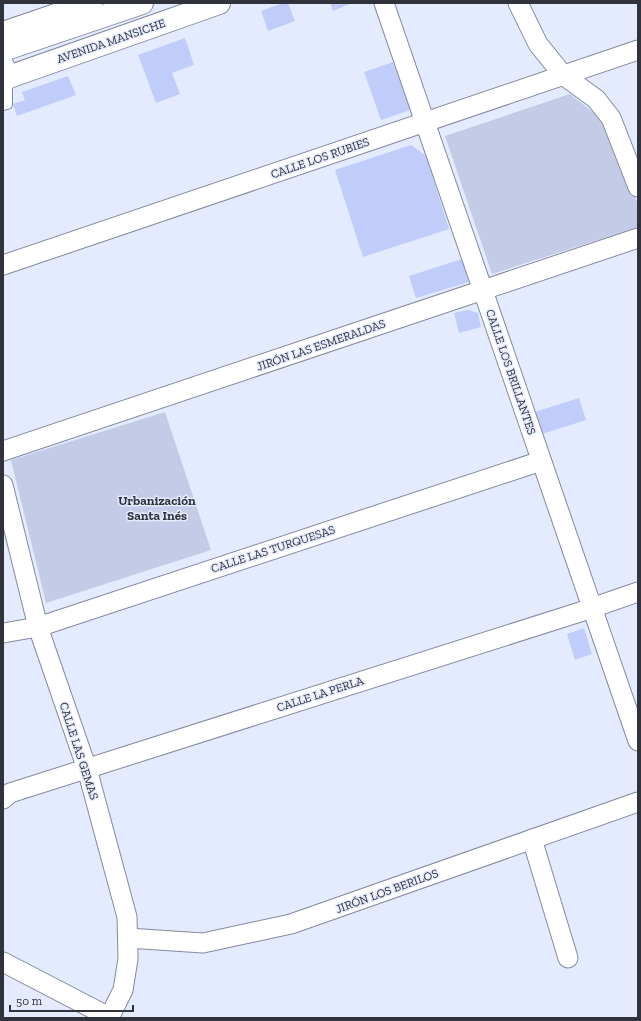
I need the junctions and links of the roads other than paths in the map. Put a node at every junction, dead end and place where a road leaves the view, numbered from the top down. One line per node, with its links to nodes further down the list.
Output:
1 (91, 3): 6 (main road)
2 (142, 3): 7 (main road)
3 (219, 3): 9 (main road, AVENIDA MANSICHE)
4 (384, 3): 12 (street, CALLE LOS BRILLANTES)
5 (518, 3): 10 (street)
6 (3, 33)
7 (3, 50)
8 (638, 50): 10 (street, CALLE LOS RUBIES)
9 (4, 74): 11 (lane)
10 (563, 75): 12 (street, CALLE LOS RUBIES); 13 (street)
11 (3, 106)
12 (425, 122): 15 (street, CALLE LOS RUBIES); 16 (street, CALLE LOS BRILLANTES)
13 (638, 187)
14 (638, 238): 16 (street, JIRÓN LAS ESMERALDAS)
15 (3, 265)
16 (483, 290): 17 (street, JIRÓN LAS ESMERALDAS); 18 (street, CALLE LOS BRILLANTES)
17 (3, 451)
18 (542, 461): 21 (street, CALLE LOS BRILLANTES); 22 (street, CALLE LAS TURQUESAS)
19 (3, 485): 22 (street, CALLE LAS GEMAS)
20 (638, 592): 21 (street, CALLE LA PERLA)
21 (592, 608): 24 (street, CALLE LOS BRILLANTES); 26 (street, CALLE LA PERLA)
22 (38, 627): 23 (street, CALLE LAS TURQUESAS); 26 (street, CALLE LAS GEMAS)
23 (3, 633)
24 (634, 719): 25 (street, CALLE LOS BRILLANTES)
25 (638, 741)
26 (87, 769): 27 (street, CALLE LA PERLA); 30 (street, CALLE LAS GEMAS)
27 (3, 799)
28 (638, 802): 29 (street, JIRÓN LOS BERILOS)
29 (532, 839): 30 (street, JIRÓN LOS BERILOS); 31 (street)
30 (128, 938): 33 (street, CALLE LAS GEMAS)
31 (568, 958)
32 (3, 962): 33 (street)
33 (109, 1018)

